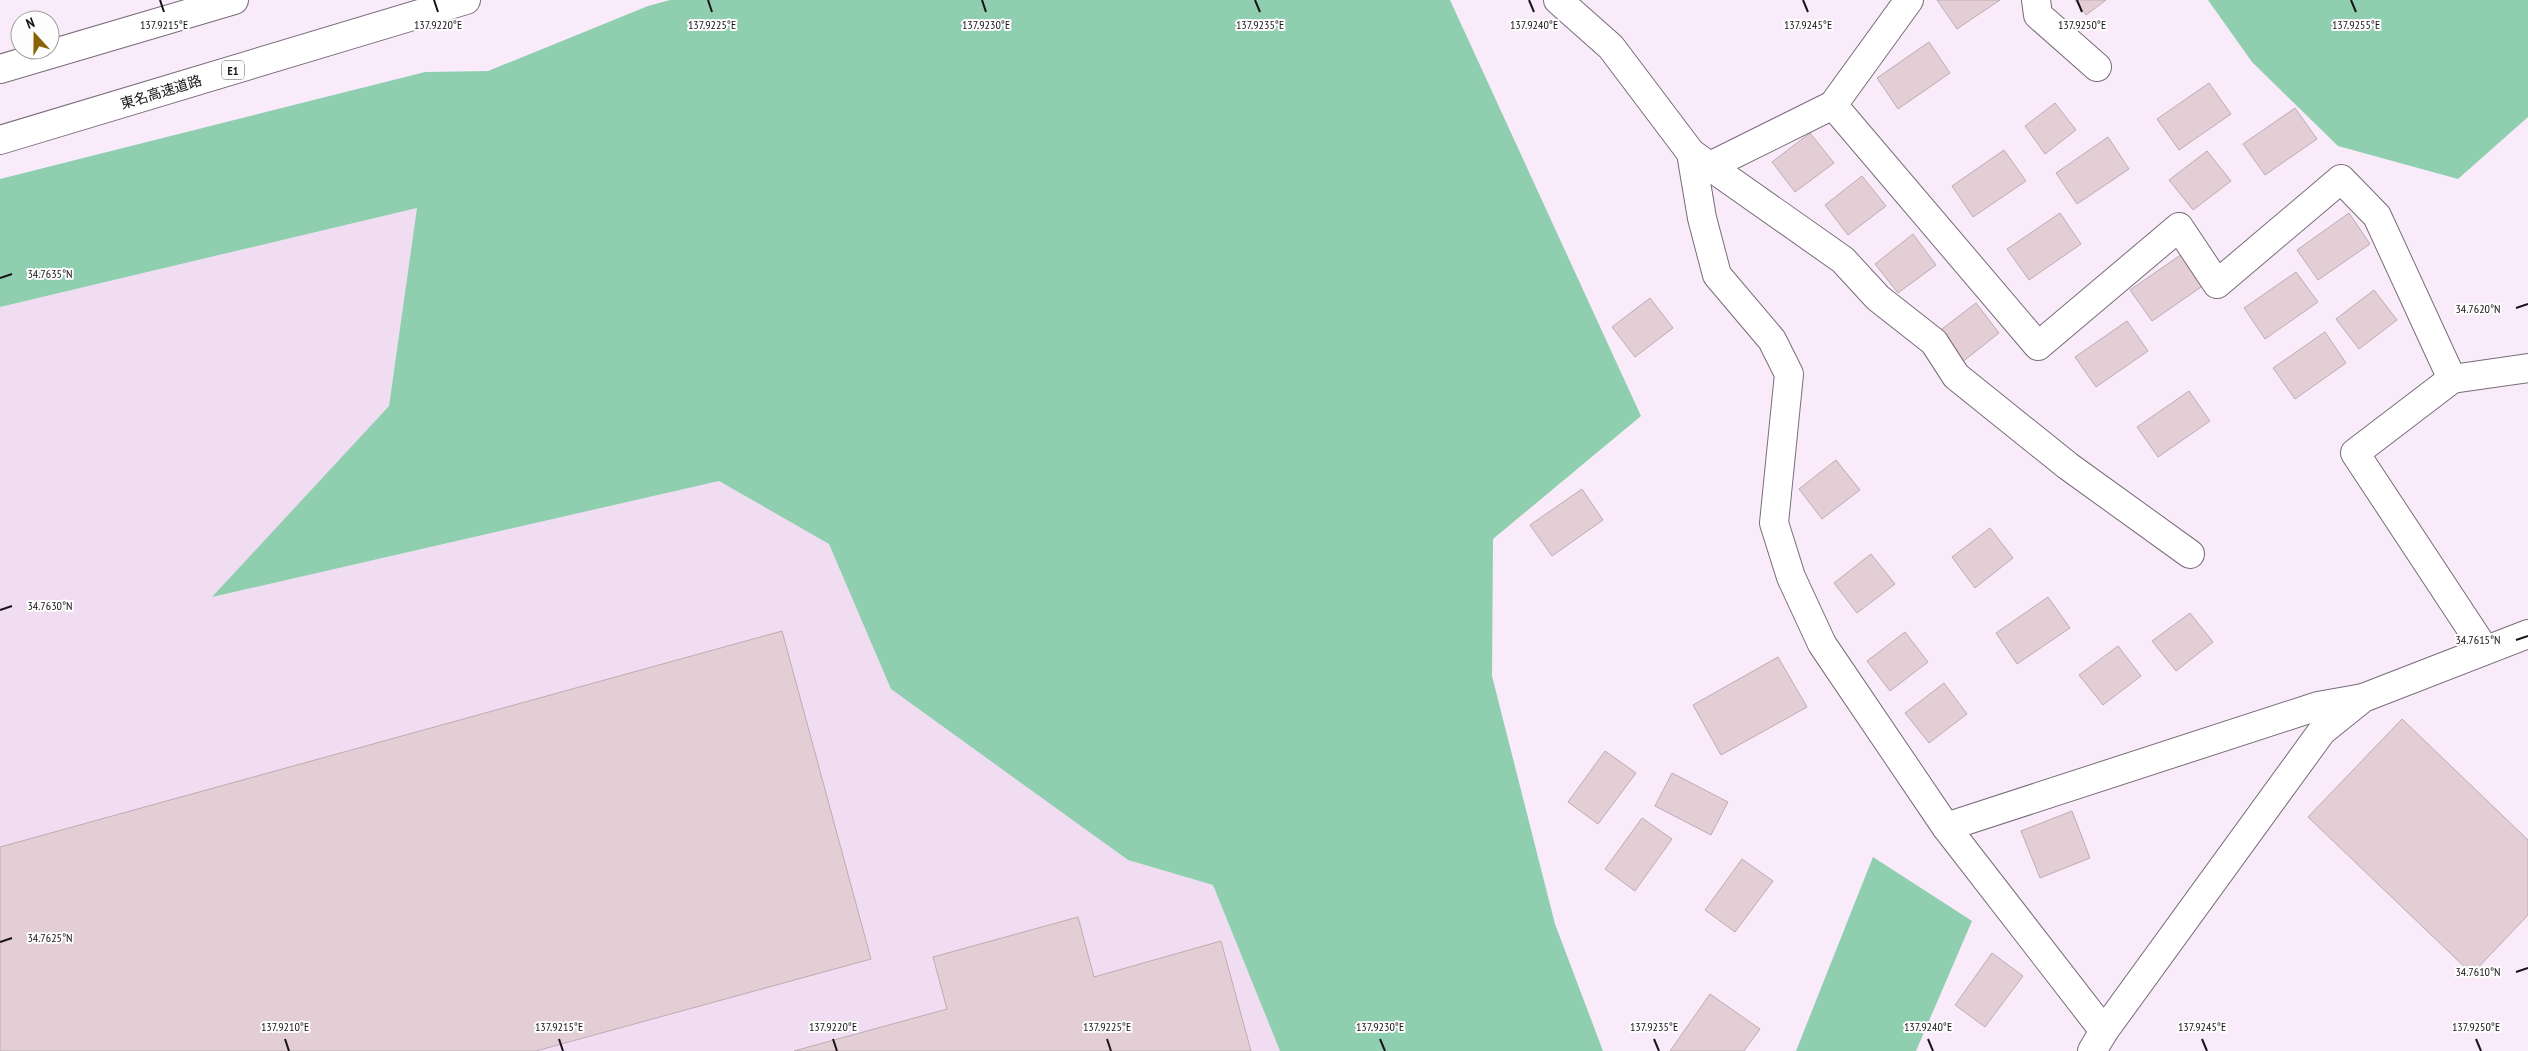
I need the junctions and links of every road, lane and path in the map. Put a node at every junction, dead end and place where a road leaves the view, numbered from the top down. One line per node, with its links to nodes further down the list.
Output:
1 (234, 0): 7 (main road)
2 (466, 0): 9 (main road, 東名高速道路 / E1)
3 (1558, 0): 10 (main road)
4 (1909, 0): 8 (main road)
5 (2036, 0): 6 (main road)
6 (2097, 67)
7 (0, 70)
8 (1833, 104): 10 (main road); 12 (main road)
9 (0, 140)
10 (1700, 159): 13 (main road); 17 (main road)
11 (2528, 368): 12 (main road)
12 (2452, 379): 15 (main road)
13 (2190, 554)
14 (2528, 634): 15 (main road)
15 (2484, 650): 16 (main road)
16 (2363, 698): 17 (main road); 18 (main road)
17 (1946, 827): 18 (main road)
18 (2098, 1041)

